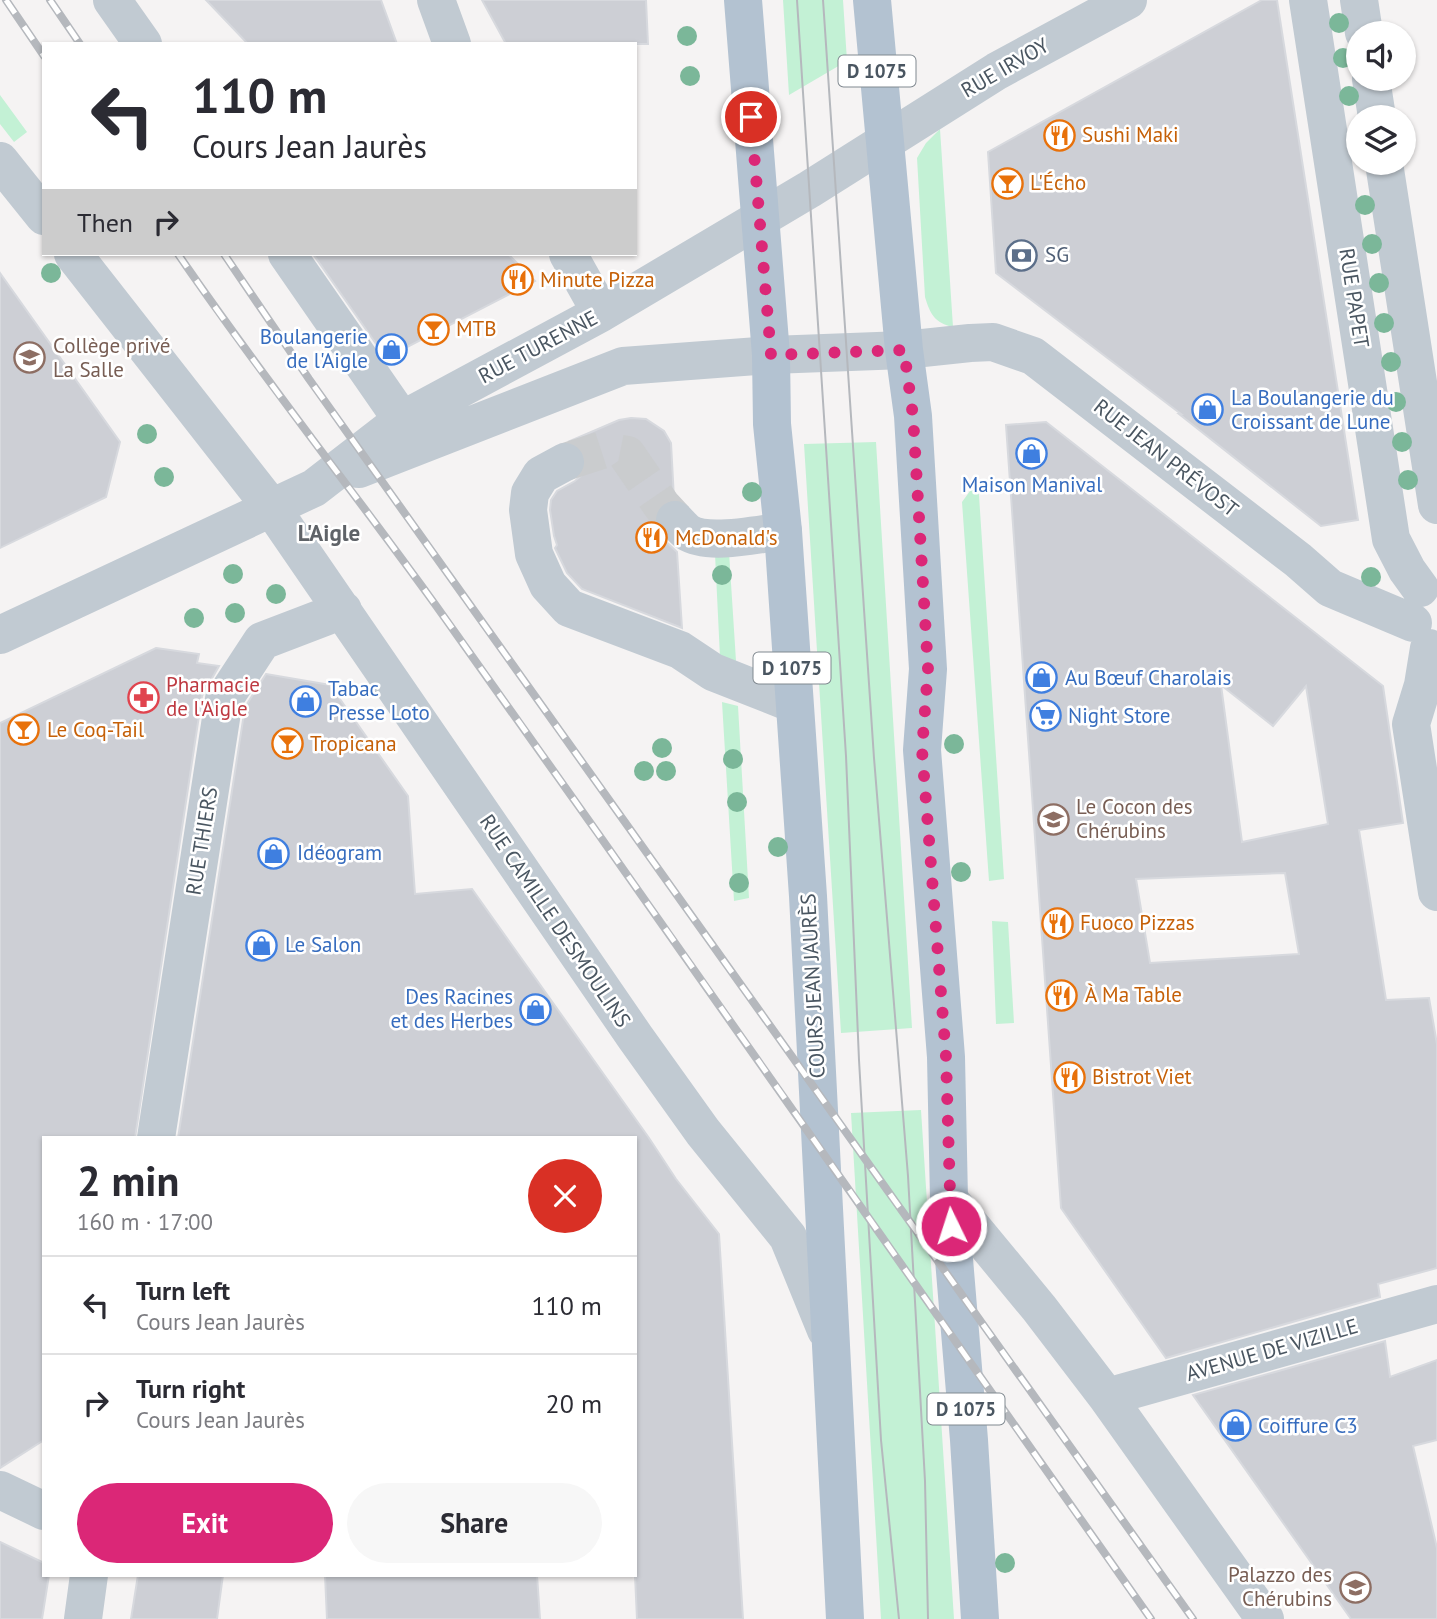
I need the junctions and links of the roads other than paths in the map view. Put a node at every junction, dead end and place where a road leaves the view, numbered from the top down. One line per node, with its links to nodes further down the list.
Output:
1 (112, 0): 9 (street)
2 (436, 0): 10 (street)
3 (743, 0): 15 (main road, COURS JEAN JAURÈS / D 1075)
4 (872, 0): 11 (main road, D 1075)
5 (1128, 0): 11 (street, RUE IRVOY)
6 (1308, 0): 30 (street, RUE PAPET)
7 (1359, 0): 8 (street)
8 (1362, 21)
9 (141, 42)
10 (451, 42)
11 (884, 142): 15 (street); 20 (main road, D 1075)
12 (0, 161): 14 (street)
13 (1386, 175): 25 (street)
14 (42, 214)
15 (761, 219): 19 (street, RUE TURENNE); 21 (main road, COURS JEAN JAURÈS / D 1075)
16 (75, 256): 26 (street, RUE CAMILLE DESMOULINS)
17 (288, 256): 22 (street)
18 (569, 256): 19 (street)
19 (601, 313): 22 (street, RUE TURENNE)
20 (904, 350): 21 (street); 30 (street, RUE JEAN PRÉVOST); 35 (main road, D 1075)
21 (771, 355): 24 (street, RUE TURENNE); 28 (main road, COURS JEAN JAURÈS / D 1075)
22 (402, 420): 24 (street, RUE TURENNE)
23 (565, 462): 32 (street)
24 (321, 484): 26 (street, RUE TURENNE)
25 (1437, 505)
26 (271, 508): 29 (street, RUE CAMILLE DESMOULINS); 31 (street, RUE TURENNE)
27 (675, 520): 28 (street)
28 (783, 531): 32 (main road, COURS JEAN JAURÈS / D 1075)
29 (343, 610): 34 (street, RUE THIERS); 37 (street, RUE CAMILLE DESMOULINS)
30 (1427, 617): 33 (street)
31 (0, 635)
32 (794, 704): 37 (main road, COURS JEAN JAURÈS / D 1075)
33 (1437, 891)
34 (156, 1136)
35 (949, 1199): 38 (street); 44 (main road, D 1075)
36 (1437, 1304): 38 (street, AVENUE DE VIZILLE)
37 (830, 1338): 43 (main road, COURS JEAN JAURÈS / D 1075)
38 (1107, 1397): 45 (street)
39 (0, 1490): 40 (street)
40 (42, 1510)
41 (89, 1577): 42 (street)
42 (83, 1619)
43 (845, 1619)
44 (980, 1619)
45 (1265, 1619)

